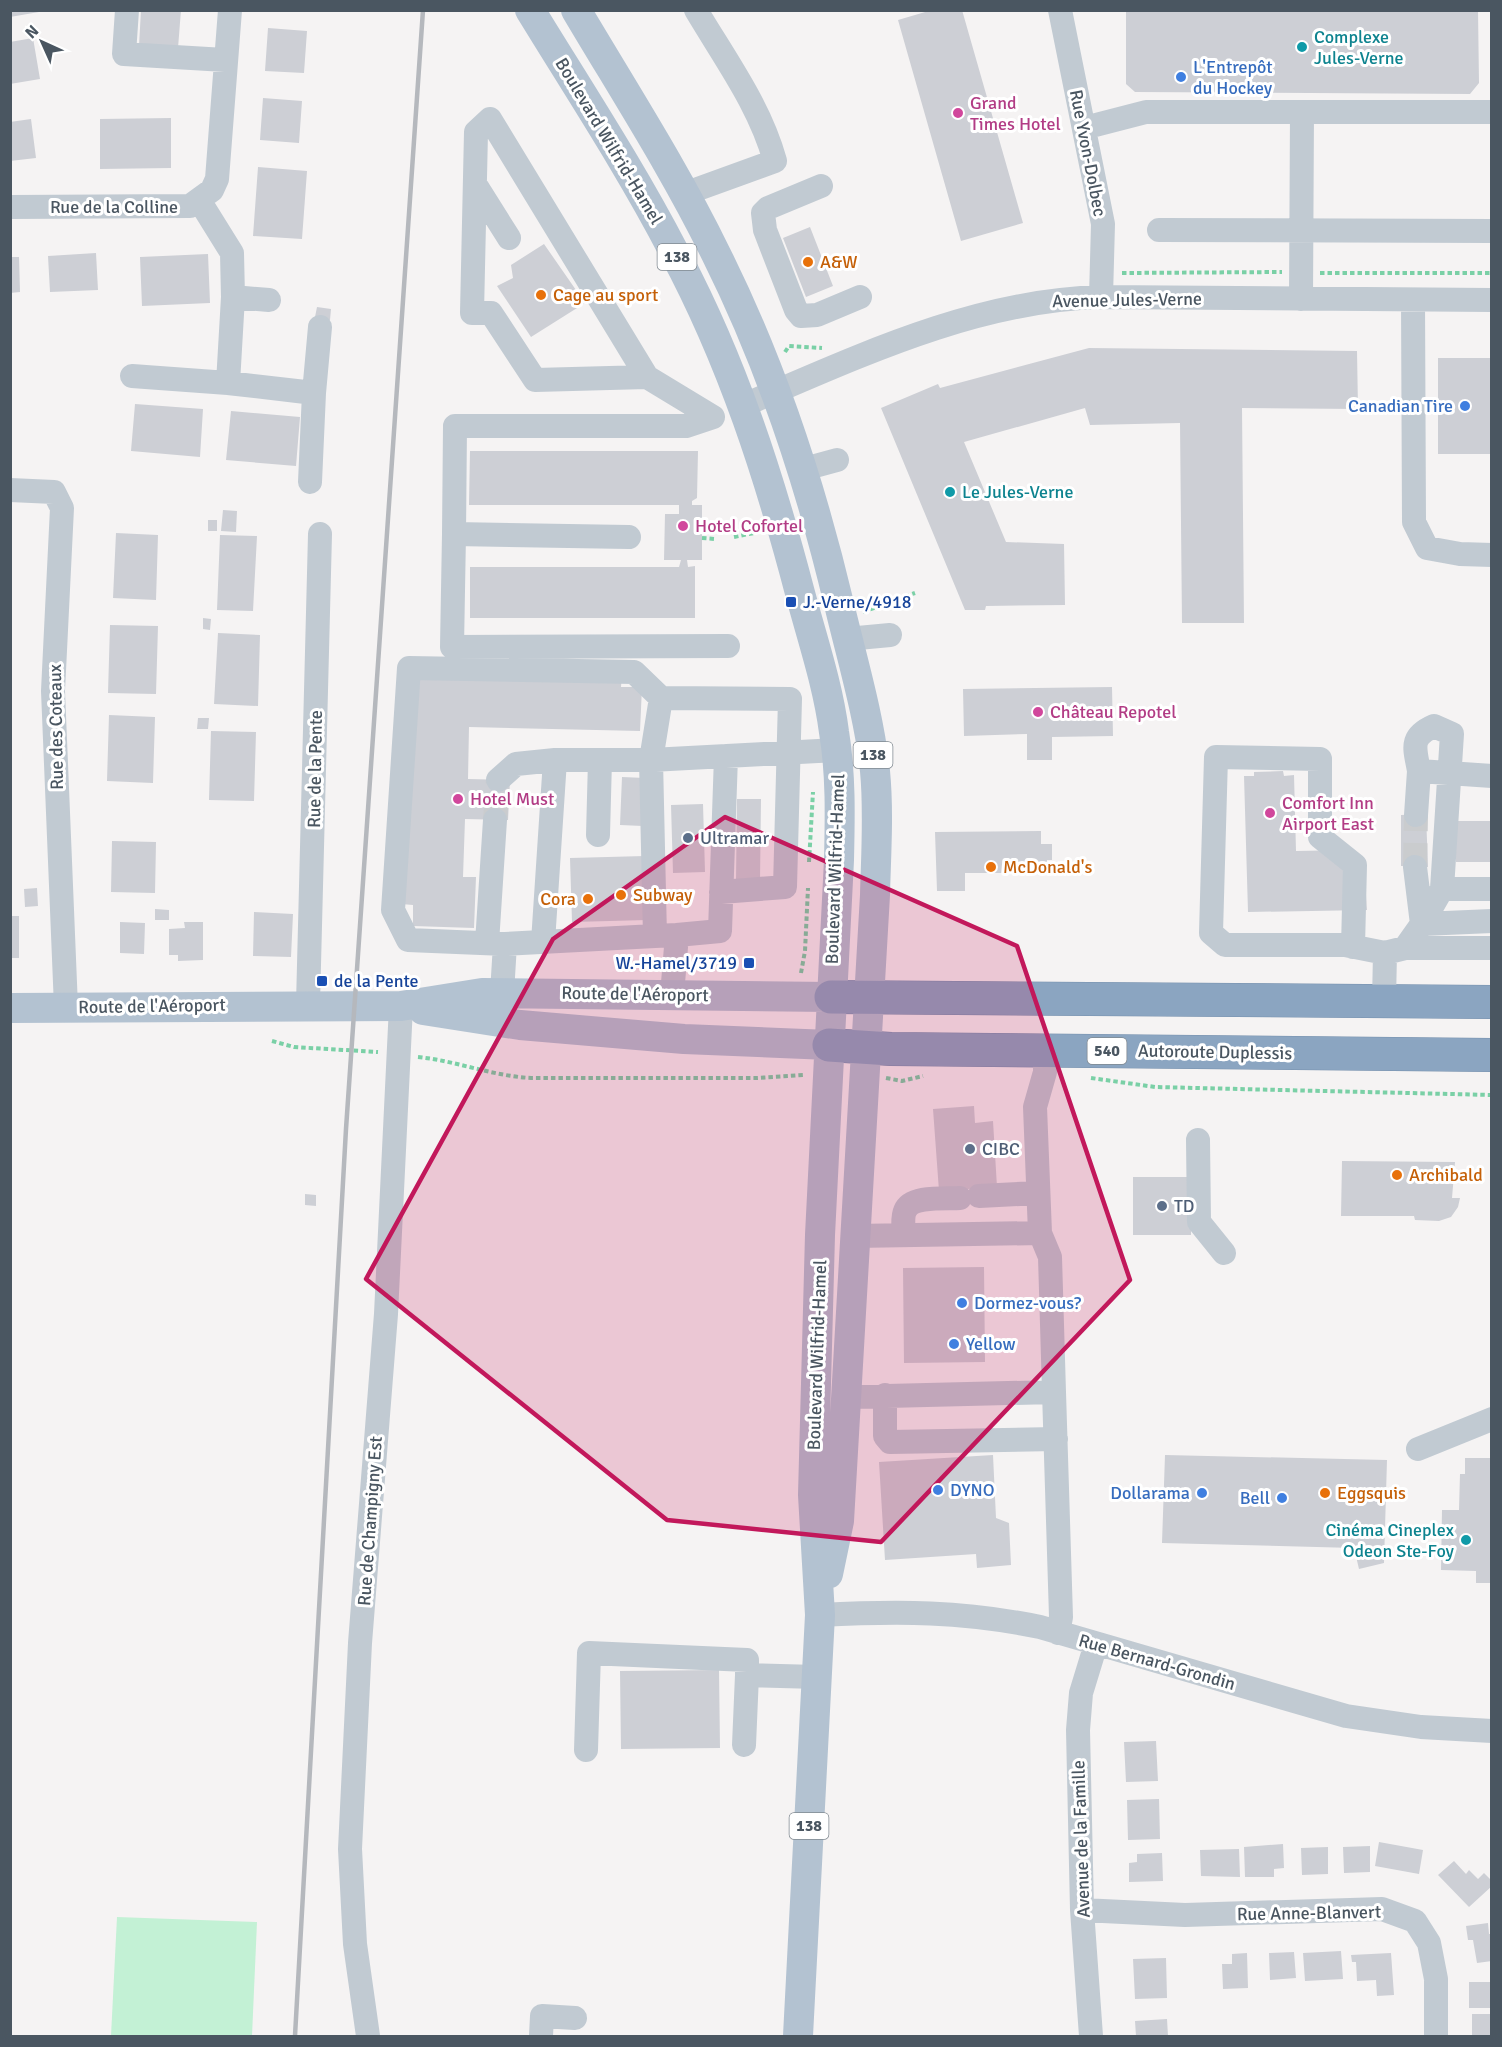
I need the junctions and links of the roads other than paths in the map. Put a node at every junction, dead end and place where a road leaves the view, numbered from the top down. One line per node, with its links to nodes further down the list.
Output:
1 (127, 10): 7 (street)
2 (230, 10): 7 (street, Rue de la Colline)
3 (530, 10): 33 (main road, Boulevard Wilfrid-Hamel / 138)
4 (576, 10): 13 (main road, Boulevard Wilfrid-Hamel)
5 (696, 10): 13 (street)
6 (1060, 10): 10 (street, Rue Yvon-Dolbec)
7 (225, 60): 14 (street, Rue de la Colline)
8 (1302, 112): 9 (street); 10 (street); 17 (street)
9 (1491, 112)
10 (1084, 128): 22 (street, Rue Yvon-Dolbec)
11 (475, 184): 19 (street); 29 (street); 29 (street)
12 (821, 186): 21 (street)
13 (684, 194): 31 (main road, Boulevard Wilfrid-Hamel)
14 (199, 200): 15 (street, Rue de la Colline); 20 (street)
15 (10, 207)
16 (1159, 230): 17 (street)
17 (1303, 231): 18 (street); 24 (street)
18 (1491, 231)
19 (509, 238)
20 (233, 297): 23 (street); 30 (street)
21 (860, 297)
22 (1101, 297): 24 (street, Avenue Jules-Verne); 31 (street, Avenue Jules-Verne)
23 (269, 300)
24 (1301, 300): 25 (street, Avenue Jules-Verne)
25 (1413, 300): 26 (street, Avenue Jules-Verne); 41 (street)
26 (1491, 300)
27 (320, 327): 32 (street)
28 (132, 376): 30 (street)
29 (647, 377): 39 (street)
30 (228, 383): 32 (street)
31 (776, 391): 33 (street, Avenue Jules-Verne); 35 (main road, Boulevard Wilfrid-Hamel)
32 (314, 393): 36 (street)
33 (744, 405): 46 (main road, Boulevard Wilfrid-Hamel / 138)
34 (837, 460): 35 (street)
35 (804, 469): 42 (main road, Boulevard Wilfrid-Hamel / 138)
36 (310, 482)
37 (10, 490): 80 (street, Rue des Coteaux)
38 (320, 534): 77 (street, Rue de la Pente)
39 (454, 534): 40 (street); 44 (street)
40 (629, 537)
41 (1491, 555)
42 (845, 629): 43 (street); 74 (main road, Boulevard Wilfrid-Hamel / 138)
43 (890, 635)
44 (728, 646)
45 (661, 698): 47 (street); 51 (street); 67 (street)
46 (837, 750): 47 (street); 73 (main road, Boulevard Wilfrid-Hamel)
47 (790, 752): 48 (street); 62 (street)
48 (726, 756): 51 (street); 62 (street)
49 (555, 760): 50 (street); 55 (street); 66 (street)
50 (600, 760): 51 (street); 58 (street)
51 (651, 760): 65 (street)
52 (1419, 771): 53 (street); 53 (street); 56 (street)
53 (1450, 775): 54 (street); 60 (street)
54 (1491, 776)
55 (498, 780)
56 (1416, 815)
57 (495, 820): 67 (street)
58 (598, 835)
59 (1415, 867): 64 (street)
60 (1442, 889): 61 (street); 64 (street)
61 (1491, 889)
62 (721, 892): 65 (street)
63 (1491, 921): 64 (street)
64 (1422, 924): 70 (street)
65 (666, 935): 66 (street); 72 (street)
66 (543, 942): 67 (street)
67 (496, 944): 71 (street)
68 (1353, 947): 68 (street); 70 (street)
69 (1491, 948): 70 (street)
70 (1395, 950): 75 (street)
71 (502, 993): 72 (main road, Route de l'Aéroport); 78 (main road, Route de l'Aéroport)
72 (672, 994): 73 (main road, Route de l'Aéroport)
73 (831, 997): 74 (highway, Route de l'Aéroport); 81 (main road, Boulevard Wilfrid-Hamel)
74 (869, 997): 75 (highway); 82 (main road, Boulevard Wilfrid-Hamel / 138)
75 (1384, 1000): 76 (highway)
76 (1491, 1002)
77 (308, 1004): 78 (main road, Route de l'Aéroport); 80 (main road, Route de l'Aéroport)
78 (401, 1006): 81 (main road, Route de l'Aéroport); 107 (street, Rue de Champigny Est)
79 (10, 1008): 80 (main road, Route de l'Aéroport)
80 (66, 1008)
81 (829, 1045): 82 (highway, Route de l'Aéroport / 540); 97 (main road, Boulevard Wilfrid-Hamel)
82 (866, 1047): 83 (highway, Autoroute Duplessis / 540); 89 (main road, Boulevard Wilfrid-Hamel / 138)
83 (1044, 1050): 84 (highway, Autoroute Duplessis / 540); 86 (street)
84 (1491, 1055)
85 (1198, 1140): 90 (street)
86 (1038, 1193): 87 (street); 88 (street)
87 (1040, 1233): 88 (street); 91 (street)
88 (903, 1235): 89 (street)
89 (855, 1236): 93 (main road, Boulevard Wilfrid-Hamel / 138)
90 (1224, 1253)
91 (1054, 1392): 92 (street); 95 (street)
92 (885, 1395): 93 (street); 95 (street)
93 (846, 1396): 97 (main road, Boulevard Wilfrid-Hamel / 138)
94 (1491, 1419): 96 (street)
95 (1056, 1439): 98 (street)
96 (1418, 1449)
97 (820, 1615): 98 (street, Rue Bernard-Grondin); 101 (main road, Boulevard Wilfrid-Hamel / 138)
98 (1058, 1633): 99 (street, Rue Bernard-Grondin)
99 (1096, 1644): 102 (street, Rue Bernard-Grondin); 105 (street, Avenue de la Famille)
100 (747, 1676): 101 (street); 103 (street); 104 (street)
101 (817, 1677): 109 (main road, Boulevard Wilfrid-Hamel / 138)
102 (1491, 1731)
103 (744, 1745)
104 (586, 1750)
105 (1082, 1910): 110 (street, Avenue de la Famille); 111 (street, Rue Anne-Blanvert)
106 (575, 2018): 108 (street)
107 (368, 2037)
108 (541, 2037)
109 (798, 2037)
110 (1090, 2037)
111 (1436, 2037)

